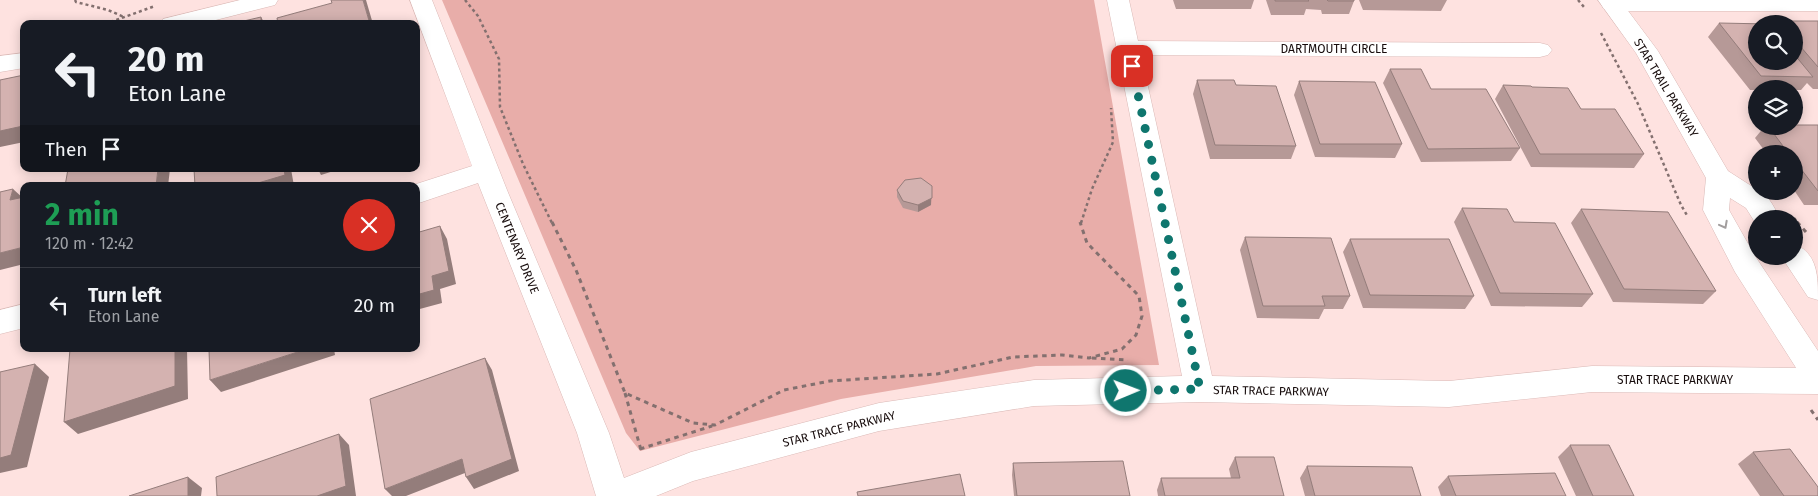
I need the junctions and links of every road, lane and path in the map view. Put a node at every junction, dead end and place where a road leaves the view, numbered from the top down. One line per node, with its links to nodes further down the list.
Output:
1 (75, 0): 9 (path)
2 (268, 0): 11 (street)
3 (421, 0): 17 (street, CENTENARY DRIVE)
4 (466, 0): 28 (path)
5 (1118, 0): 12 (street)
6 (1611, 2): 7 (street); 18 (street, STAR TRAIL PARKWAY)
7 (1818, 4)
8 (158, 5): 9 (path)
9 (124, 17): 10 (path)
10 (116, 20)
11 (187, 20)
12 (1128, 48): 13 (street, DARTMOUTH CIRCLE); 27 (street)
13 (1540, 50)
14 (20, 61): 15 (street)
15 (0, 64)
16 (1110, 103): 29 (path)
17 (487, 171): 19 (street); 32 (street, CENTENARY DRIVE)
18 (1719, 178): 20 (street, STAR TRAIL PARKWAY); 25 (street, one-way to 25)
19 (420, 193)
20 (1761, 210)
21 (1801, 265): 22 (street)
22 (1818, 289)
23 (20, 317): 24 (street)
24 (0, 322)
25 (1818, 376)
26 (1818, 381): 27 (street, STAR TRACE PARKWAY)
27 (1200, 389): 33 (street, STAR TRACE PARKWAY)
28 (625, 393): 29 (path); 30 (path)
29 (715, 425): 30 (path)
30 (640, 449): 31 (path)
31 (642, 455)
32 (613, 496)
33 (617, 496)

